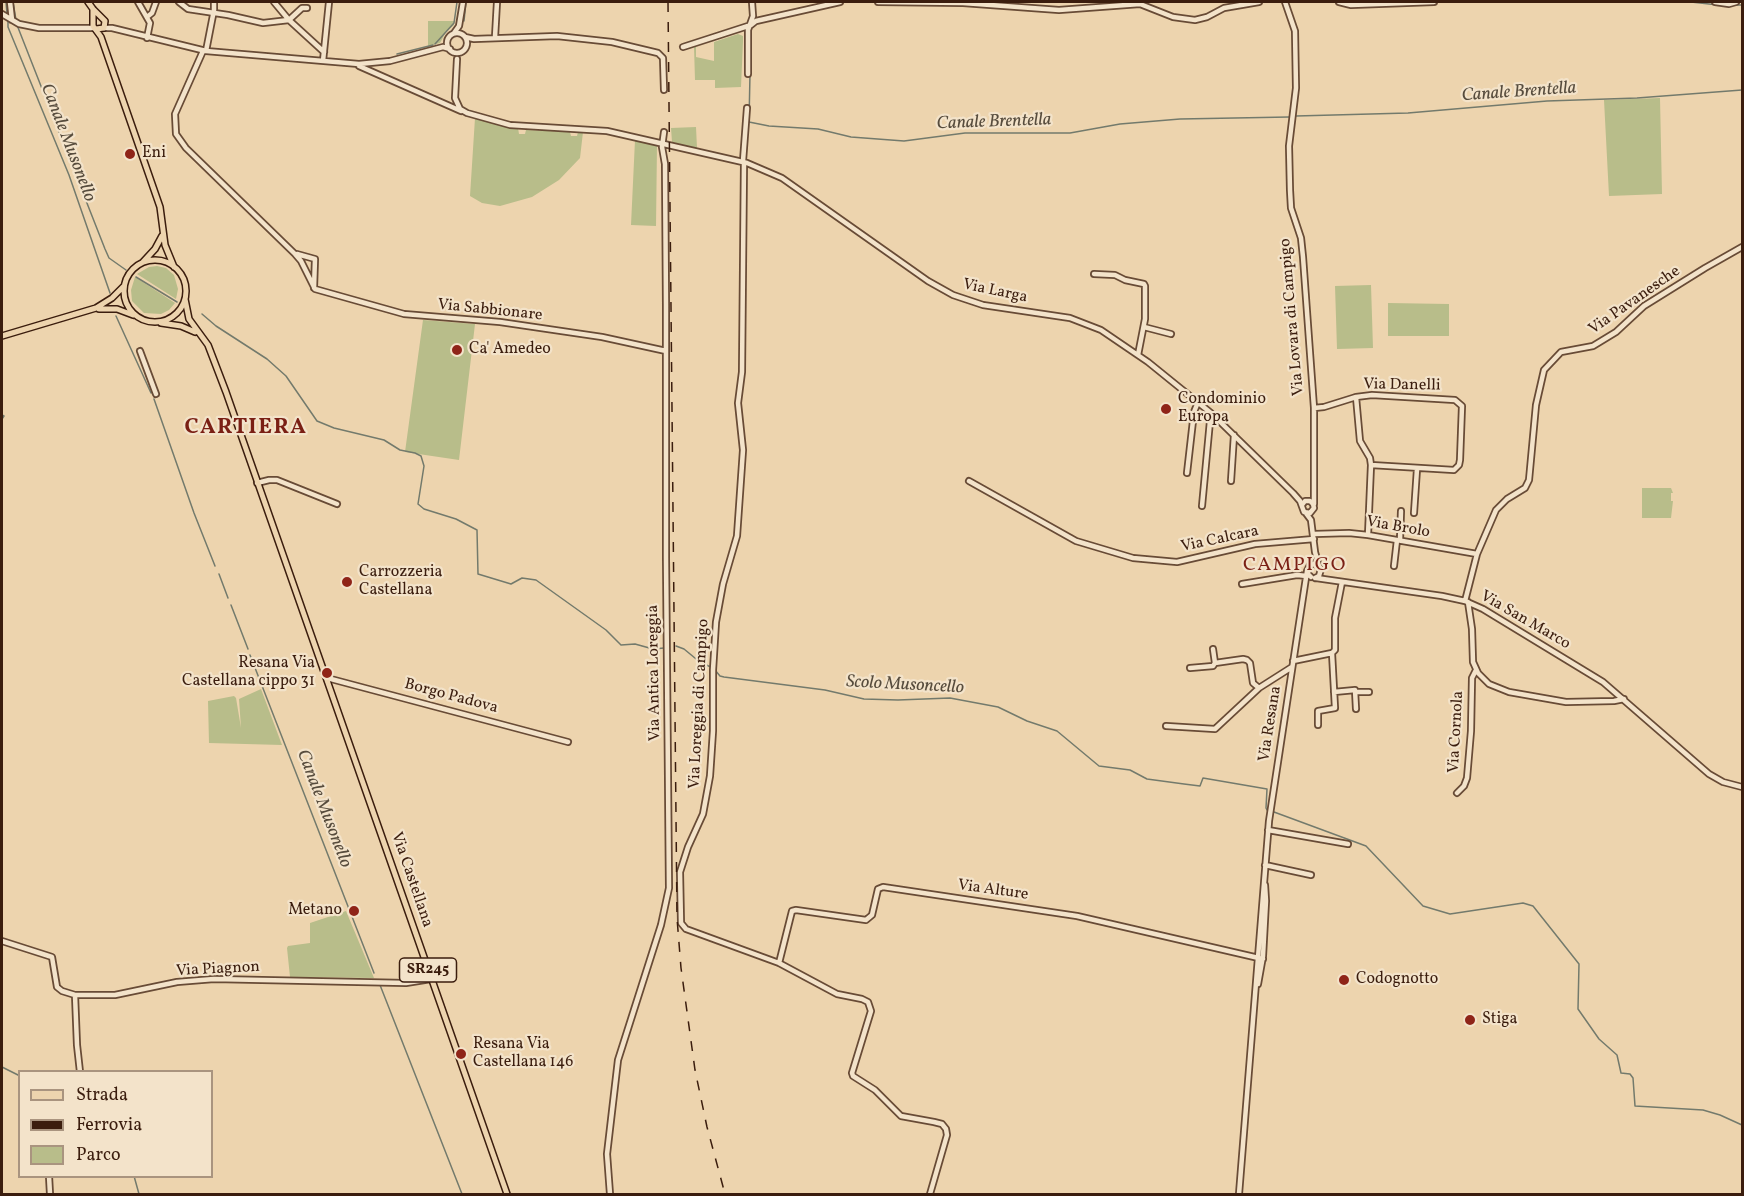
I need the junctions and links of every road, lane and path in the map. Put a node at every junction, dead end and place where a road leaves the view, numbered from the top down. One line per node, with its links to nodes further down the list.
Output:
1 (10, 2): 28 (street)
2 (88, 2): 22 (main road)
3 (138, 2): 25 (street)
4 (156, 2): 25 (street)
5 (179, 2): 23 (street)
6 (214, 2): 23 (street)
7 (274, 2): 27 (street)
8 (329, 2): 47 (street)
9 (464, 2): 31 (street)
10 (497, 2): 38 (street)
11 (753, 2): 30 (street)
12 (840, 2): 30 (street)
13 (878, 2): 14 (street)
14 (1259, 2)
15 (1293, 2): 20 (street)
16 (1339, 2): 17 (street)
17 (1434, 2)
18 (1715, 2): 19 (street)
19 (1736, 2)
20 (1286, 3): 85 (street, Via Lovara di Campigo)
21 (307, 8): 27 (street)
22 (93, 9): 26 (main road); 29 (main road)
23 (213, 14): 27 (street); 45 (street)
24 (2, 15): 28 (street)
25 (147, 17): 37 (street)
26 (103, 18): 29 (main road); 32 (main road); 33 (street)
27 (289, 20): 47 (street)
28 (14, 21): 29 (street)
29 (94, 24): 32 (main road); 36 (main road)
30 (751, 25): 43 (street); 53 (street)
31 (459, 26): 34 (street); 35 (street)
32 (104, 28): 33 (street); 36 (main road)
33 (114, 29): 37 (street)
34 (454, 33): 35 (street); 40 (street)
35 (464, 36): 39 (street); 41 (street)
36 (101, 38): 63 (main road)
37 (147, 38): 45 (street)
38 (495, 38): 39 (street); 55 (street)
39 (474, 39): 41 (street)
40 (448, 40): 42 (street); 44 (street)
41 (467, 44): 46 (street)
42 (443, 47): 44 (street); 50 (street)
43 (683, 47)
44 (451, 50): 46 (street); 48 (street)
45 (205, 51): 49 (street); 65 (street)
46 (461, 51): 48 (street)
47 (324, 52): 49 (street)
48 (457, 59): 54 (street)
49 (323, 61): 51 (street)
50 (378, 63): 51 (street); 52 (street)
51 (351, 64): 52 (street, Via Larga)
52 (380, 74): 57 (street, Via Larga)
53 (748, 74)
54 (456, 82): 56 (street); 59 (street)
55 (664, 90)
56 (455, 97): 57 (street); 59 (street)
57 (444, 103): 59 (street, Via Larga)
58 (747, 108): 62 (street, Via Loreggia di Campigo)
59 (468, 114): 61 (street, Via Larga)
60 (664, 132): 61 (street, Via Antica Loreggia)
61 (663, 144): 62 (street, Via Larga); 80 (street, Via Antica Loreggia)
62 (744, 162): 81 (street, Via Larga); 138 (street, Via Loreggia di Campigo)
63 (163, 231): 66 (main road); 67 (main road)
64 (1743, 247): 106 (street, Via Pavanesche)
65 (295, 254): 70 (street); 70 (street)
66 (141, 263): 67 (main road); 69 (main road)
67 (174, 267): 71 (main road)
68 (1094, 274): 75 (street)
69 (124, 285): 72 (main road); 73 (main road)
70 (314, 288): 80 (street, Via Sabbionare)
71 (185, 298): 74 (main road); 78 (main road, SR245)
72 (88, 311): 73 (main road); 77 (main road)
73 (135, 316): 74 (main road)
74 (157, 322): 78 (main road)
75 (1144, 327): 76 (street); 81 (street)
76 (1171, 334)
77 (2, 336)
78 (202, 337): 93 (main road, SR245)
79 (140, 351): 82 (street)
80 (666, 351): 145 (street, Via Antica Loreggia)
81 (1138, 355): 84 (street, Via Larga)
82 (156, 394)
83 (1356, 397): 85 (street, Via Danelli); 88 (street); 89 (street, Via Danelli)
84 (1198, 402): 86 (street, Via Larga); 90 (street)
85 (1314, 408): 94 (street, Via Lovara di Campigo)
86 (1214, 416): 87 (street, Via Larga); 97 (street)
87 (1234, 435): 91 (street); 95 (street, Via Larga)
88 (1371, 465): 89 (street); 103 (street)
89 (1417, 469): 101 (street)
90 (1188, 473)
91 (1230, 481)
92 (969, 482): 102 (street, Via Calcara)
93 (257, 483): 96 (street); 120 (main road, SR245)
94 (1315, 489): 95 (street); 98 (street, Via Lovara di Campigo)
95 (1305, 502): 98 (street); 100 (street, Via Lovara di Campigo)
96 (337, 504)
97 (1202, 506)
98 (1314, 507): 100 (street); 102 (street, Via Lovara di Campigo)
99 (1401, 511): 104 (street)
100 (1305, 512): 102 (street, Via Lovara di Campigo)
101 (1414, 513)
102 (1314, 535): 103 (street, Via Brolo); 105 (street, Via Lovara di Campigo)
103 (1368, 535): 104 (street, Via Brolo)
104 (1399, 540): 106 (street, Via Brolo); 107 (street)
105 (1315, 550): 108 (street, Via Lovara di Campigo); 109 (street, Via Lovara di Campigo)
106 (1478, 555): 113 (street, Via Pavanesche)
107 (1394, 566)
108 (1320, 567): 109 (street); 109 (street); 110 (street, Via San Marco)
109 (1310, 573): 110 (street, Via San Marco); 112 (street); 117 (street, Via Resana)
110 (1333, 580): 111 (street, Via San Marco)
111 (1342, 582): 113 (street, Via San Marco); 115 (street)
112 (1242, 584)
113 (1466, 602): 119 (street, Via Cornola); 125 (street, Via San Marco)
114 (1213, 649): 116 (street)
115 (1332, 653): 117 (street); 122 (street)
116 (1215, 663): 118 (street); 121 (street)
117 (1292, 664): 121 (street); 132 (street, Via Resana)
118 (1190, 668)
119 (1476, 670): 125 (street); 131 (street, Via Cornola)
120 (327, 679): 129 (street, Borgo Padova); 139 (main road, Via Castellana / SR245)
121 (1259, 688): 128 (street)
122 (1334, 692): 123 (street); 127 (street)
123 (1355, 692): 124 (street); 126 (street)
124 (1370, 692)
125 (1624, 699): 130 (street, Via San Marco)
126 (1356, 709)
127 (1318, 725)
128 (1166, 726)
129 (568, 742)
130 (1743, 787)
131 (1457, 793)
132 (1268, 830): 133 (street); 134 (street, Via Resana)
133 (1348, 844)
134 (1265, 865): 135 (street); 137 (street, Via Resana)
135 (1311, 875)
136 (2, 941): 140 (street)
137 (1261, 959): 138 (street, Via Alture); 147 (street, Via Resana)
138 (778, 963): 146 (street)
139 (431, 979): 140 (street, Via Piagnon); 144 (main road, Via Castellana / SR245)
140 (75, 995): 141 (street)
141 (80, 1070)
142 (49, 1178): 143 (street)
143 (50, 1194)
144 (507, 1194)
145 (610, 1194)
146 (930, 1194)
147 (1239, 1194)

